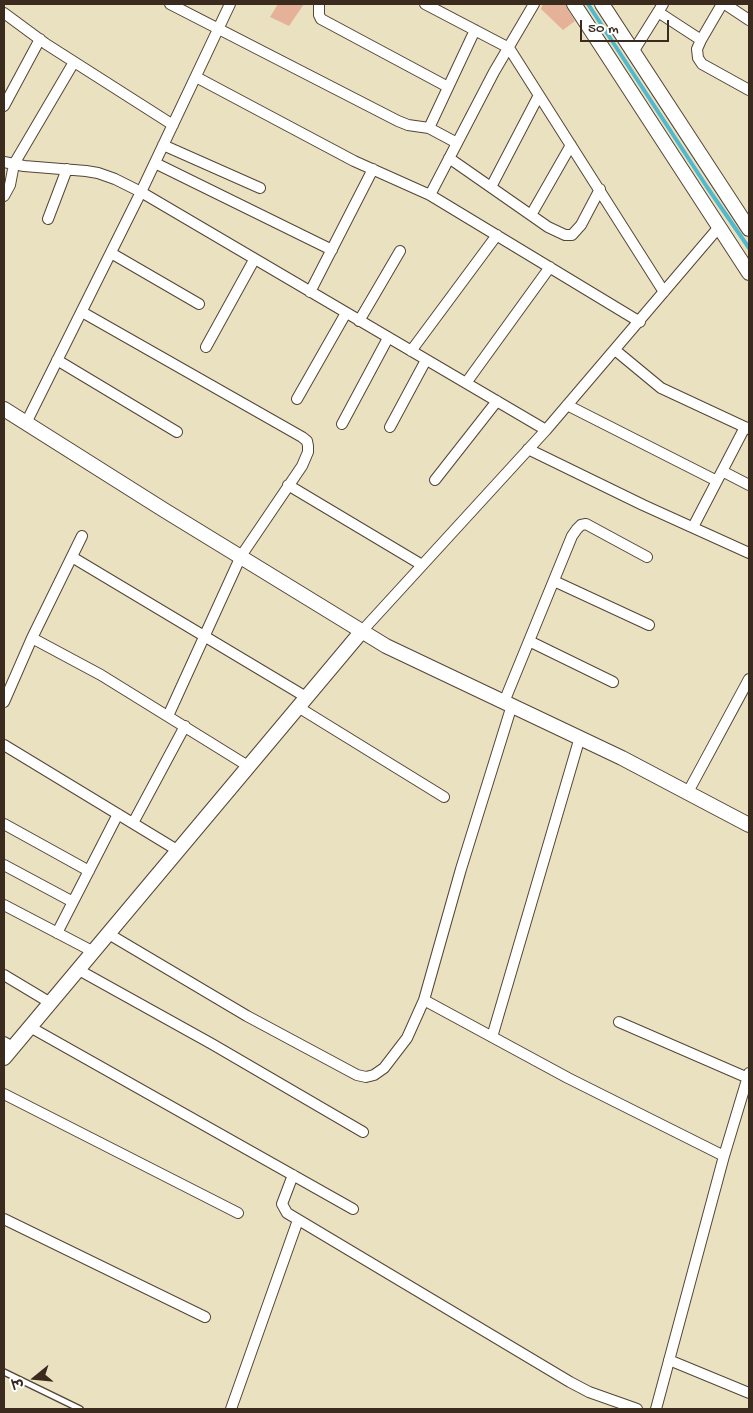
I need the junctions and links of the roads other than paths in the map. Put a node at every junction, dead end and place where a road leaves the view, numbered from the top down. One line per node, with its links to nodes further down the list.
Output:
1 (170, 4): 12 (street)
2 (230, 4): 12 (street)
3 (319, 4): 20 (street)
4 (425, 4): 13 (street)
5 (534, 4): 16 (street)
6 (574, 4): 42 (street)
7 (602, 4): 17 (street)
8 (724, 4): 11 (street); 15 (street)
9 (660, 8): 15 (street); 17 (street)
10 (4, 13): 14 (street)
11 (749, 20)
12 (219, 28): 19 (street); 25 (street)
13 (476, 30): 16 (street); 20 (street)
14 (40, 39): 18 (street); 23 (street)
15 (701, 40): 21 (street)
16 (509, 48): 22 (street); 26 (street)
17 (633, 52): 43 (street)
18 (74, 62): 24 (street); 30 (street)
19 (196, 76): 24 (street); 33 (street)
20 (448, 87): 25 (street)
21 (749, 90)
22 (539, 95): 28 (street); 35 (street)
23 (4, 106)
24 (173, 125): 27 (street)
25 (429, 128): 26 (street)
26 (457, 143): 29 (street)
27 (163, 145): 31 (street); 34 (street)
28 (571, 145): 36 (street); 40 (street)
29 (449, 158): 35 (street); 38 (street)
30 (9, 163): 32 (street); 39 (street)
31 (155, 163): 37 (street); 45 (street)
32 (66, 169): 37 (street); 41 (street)
33 (373, 169): 38 (street); 45 (street)
34 (260, 188)
35 (491, 188): 40 (street)
36 (600, 189): 40 (street); 52 (street)
37 (142, 192): 47 (street); 48 (street)
38 (430, 195): 44 (street)
39 (4, 196)
40 (531, 215)
41 (48, 219)
42 (719, 227): 50 (street); 52 (street)
43 (749, 229)
44 (497, 235): 49 (street); 61 (street)
45 (332, 250): 51 (street)
46 (400, 251): 56 (street)
47 (111, 253): 53 (street); 54 (street)
48 (254, 260): 51 (street); 59 (street)
49 (550, 267): 57 (street); 64 (street)
50 (749, 273)
51 (310, 292): 55 (street)
52 (664, 292): 57 (street)
53 (199, 304)
54 (82, 312): 62 (street); 79 (street)
55 (346, 313): 56 (street); 65 (street)
56 (359, 321): 58 (street)
57 (640, 322): 60 (street)
58 (388, 338): 61 (street); 70 (street)
59 (206, 347)
60 (615, 350): 67 (street); 72 (street)
61 (411, 351): 63 (street)
62 (58, 360): 69 (street); 74 (street)
63 (426, 360): 64 (street); 71 (street)
64 (466, 383): 66 (street)
65 (297, 399)
66 (497, 401): 73 (street); 77 (street)
67 (567, 405): 73 (street); 76 (street)
68 (4, 409): 69 (street)
69 (26, 423): 83 (street)
70 (342, 424)
71 (390, 427)
72 (747, 428): 76 (street)
73 (546, 430): 75 (street)
74 (177, 432)
75 (528, 449): 80 (street); 86 (street)
76 (719, 476): 78 (street); 80 (street)
77 (435, 480)
78 (749, 484)
79 (288, 485): 83 (street); 86 (street)
80 (693, 527): 82 (street)
81 (82, 536): 84 (street)
82 (749, 553)
83 (241, 556): 89 (street); 90 (street)
84 (72, 557): 90 (street); 91 (street)
85 (647, 557): 87 (street)
86 (422, 565): 89 (street)
87 (554, 581): 88 (street); 92 (street)
88 (649, 625)
89 (362, 631): 96 (street); 97 (street)
90 (204, 635): 96 (street); 98 (street)
91 (32, 638): 95 (street); 98 (street)
92 (529, 641): 94 (street); 97 (street)
93 (749, 679): 103 (street)
94 (613, 682)
95 (4, 702)
96 (302, 702): 102 (street); 104 (street)
97 (508, 704): 100 (street); 119 (street)
98 (168, 716): 99 (street)
99 (185, 726): 102 (street); 106 (street)
100 (580, 737): 103 (street); 123 (street)
101 (4, 745): 105 (street)
102 (248, 766): 109 (street)
103 (688, 792): 108 (street)
104 (444, 797)
105 (118, 814): 106 (street); 111 (street)
106 (133, 823): 109 (street)
107 (4, 824): 111 (street)
108 (749, 824)
109 (177, 850): 115 (street)
110 (4, 865): 112 (street)
111 (89, 871): 112 (street)
112 (74, 902): 114 (street)
113 (4, 905): 114 (street)
114 (57, 934): 116 (street)
115 (107, 934): 116 (street); 119 (street)
116 (92, 951): 117 (street)
117 (77, 969): 120 (street); 128 (street)
118 (4, 975): 120 (street)
119 (424, 1000): 123 (street)
120 (49, 1002): 122 (street)
121 (620, 1022): 126 (street)
122 (30, 1026): 124 (street); 130 (street)
123 (492, 1037): 129 (street)
124 (8, 1044): 125 (street)
125 (4, 1058)
126 (748, 1075): 129 (street)
127 (4, 1094): 132 (street)
128 (363, 1132)
129 (724, 1156): 136 (street)
130 (293, 1175): 131 (street); 134 (street)
131 (353, 1209)
132 (238, 1213)
133 (4, 1219): 135 (street)
134 (298, 1220): 140 (street); 141 (street)
135 (205, 1317)
136 (669, 1360): 138 (street); 142 (street)
137 (4, 1372): 139 (lane)
138 (749, 1393)
139 (80, 1409)
140 (231, 1409)
141 (636, 1409)
142 (656, 1409)

